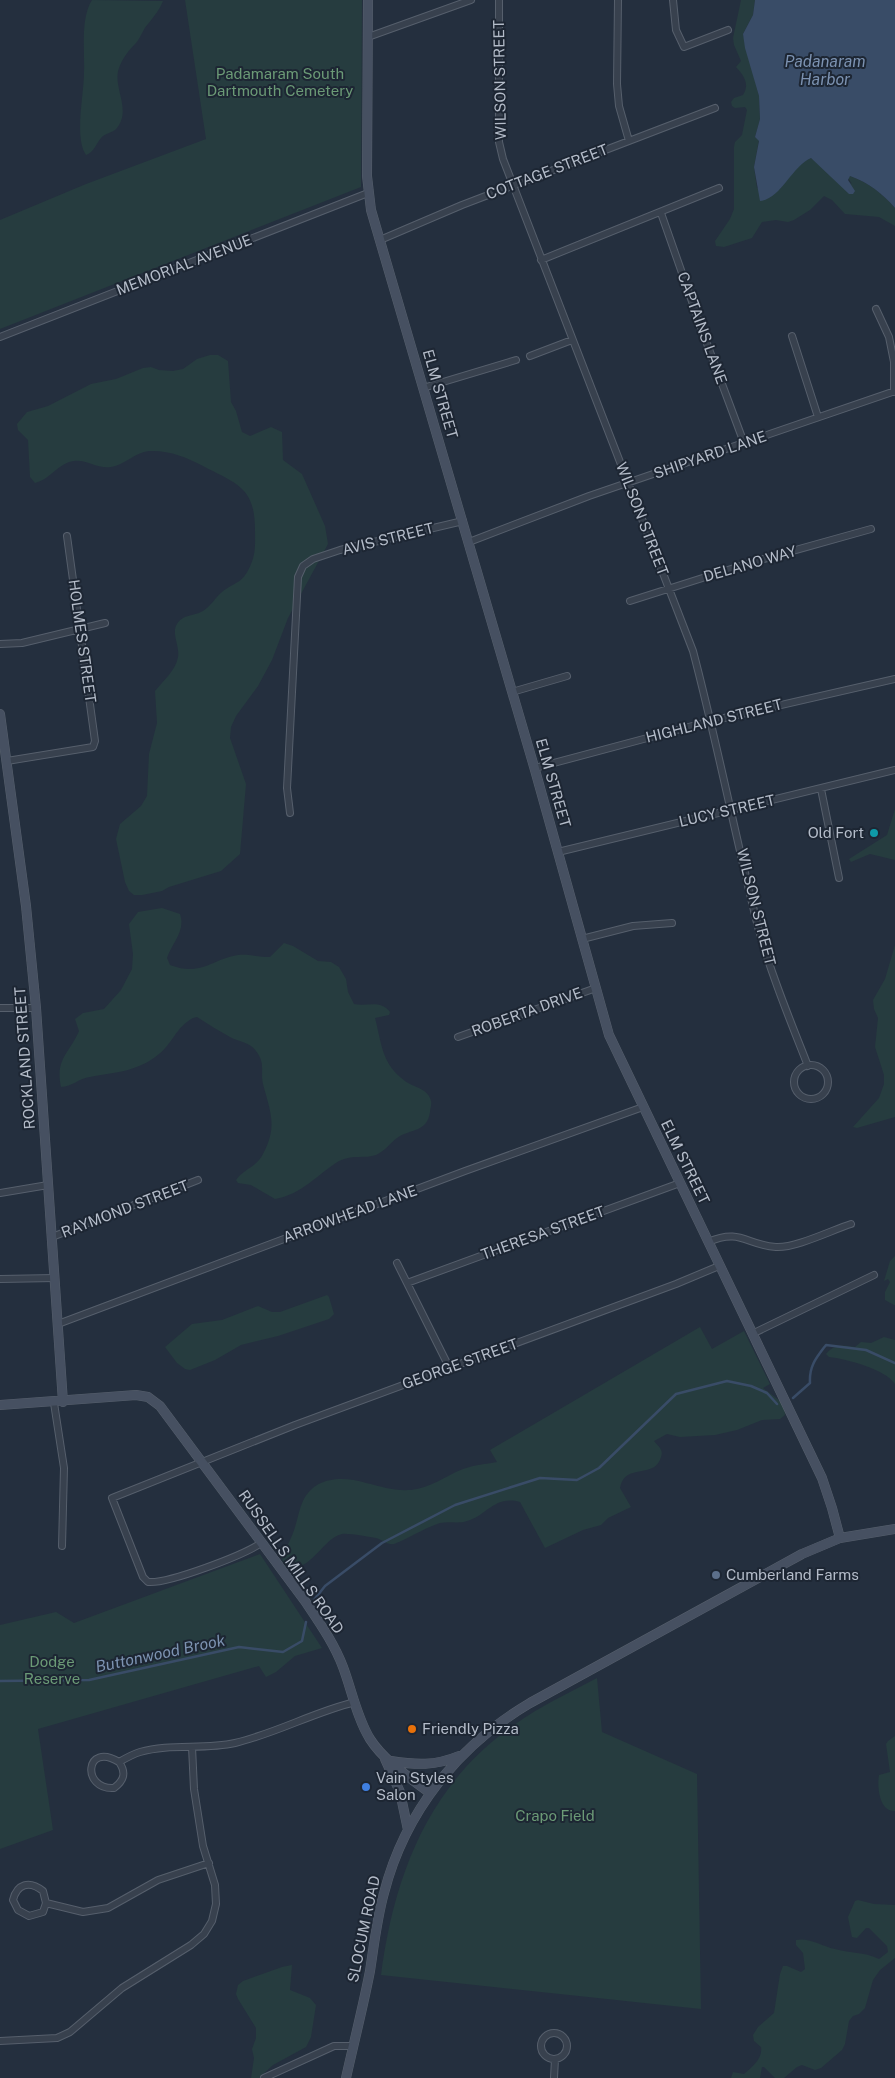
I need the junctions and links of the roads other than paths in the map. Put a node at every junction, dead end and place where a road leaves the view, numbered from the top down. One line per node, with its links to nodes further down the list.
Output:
1 (368, 0): 7 (street, ELM STREET)
2 (470, 0): 7 (street)
3 (499, 0): 10 (street, WILSON STREET)
4 (618, 0): 9 (street)
5 (673, 0): 6 (street)
6 (728, 30)
7 (368, 36): 12 (street, ELM STREET)
8 (715, 108): 9 (street, COTTAGE STREET)
9 (629, 141): 10 (street, COTTAGE STREET)
10 (512, 186): 14 (street, COTTAGE STREET); 15 (street, WILSON STREET)
11 (719, 188): 13 (street)
12 (368, 193): 14 (street, ELM STREET); 18 (street, MEMORIAL AVENUE)
13 (661, 213): 15 (street); 25 (street, CAPTAINS LANE)
14 (380, 240): 22 (street, ELM STREET)
15 (541, 260): 19 (street, WILSON STREET)
16 (876, 309): 23 (street)
17 (792, 336): 24 (street)
18 (0, 337)
19 (572, 340): 20 (street); 26 (street, WILSON STREET)
20 (530, 356)
21 (516, 360): 22 (street)
22 (424, 388): 27 (street, ELM STREET)
23 (894, 392): 24 (street, SHIPYARD LANE)
24 (818, 417): 25 (street, SHIPYARD LANE)
25 (744, 443): 26 (street, SHIPYARD LANE)
26 (628, 483): 30 (street, SHIPYARD LANE); 31 (street, WILSON STREET)
27 (463, 521): 30 (street, ELM STREET); 46 (street, AVIS STREET)
28 (871, 529): 31 (street, DELANO WAY)
29 (67, 536): 34 (street, HOLMES STREET)
30 (469, 542): 38 (street, ELM STREET)
31 (669, 588): 32 (street, DELANO WAY); 40 (street, WILSON STREET)
32 (630, 601)
33 (105, 623): 34 (street)
34 (80, 628): 35 (street); 41 (street, HOLMES STREET)
35 (0, 644)
36 (567, 676): 38 (street)
37 (895, 679): 40 (street, HIGHLAND STREET)
38 (512, 692): 42 (street, ELM STREET)
39 (0, 714): 41 (street, ROCKLAND STREET)
40 (711, 721): 42 (street, HIGHLAND STREET); 45 (street, WILSON STREET)
41 (7, 761): 53 (street, ROCKLAND STREET)
42 (535, 768): 47 (street, ELM STREET)
43 (895, 770): 44 (street, LUCY STREET)
44 (821, 789): 45 (street, LUCY STREET); 48 (street)
45 (732, 811): 47 (street, LUCY STREET); 55 (street, WILSON STREET)
46 (290, 813)
47 (558, 852): 50 (street, ELM STREET)
48 (839, 878)
49 (672, 923): 50 (street)
50 (582, 939): 51 (street, ELM STREET)
51 (596, 988): 54 (street, ROBERTA DRIVE); 56 (street, ELM STREET)
52 (0, 1008): 53 (street)
53 (36, 1008): 59 (street, ROCKLAND STREET)
54 (458, 1037)
55 (808, 1066): 55 (street)
56 (643, 1107): 58 (street, ELM STREET); 70 (street, ARROWHEAD LANE)
57 (198, 1180): 62 (street, RAYMOND STREET)
58 (680, 1183): 63 (street, ELM STREET); 69 (street, THERESA STREET)
59 (48, 1186): 60 (street); 62 (street, ROCKLAND STREET)
60 (0, 1193)
61 (851, 1224): 63 (street)
62 (52, 1237): 67 (street, ROCKLAND STREET)
63 (708, 1242): 65 (street, ELM STREET)
64 (397, 1263): 69 (street)
65 (719, 1266): 71 (street, ELM STREET); 72 (street, GEORGE STREET)
66 (874, 1275): 71 (street)
67 (54, 1278): 68 (street); 70 (street, ROCKLAND STREET)
68 (0, 1279)
69 (407, 1283): 72 (street)
70 (58, 1324): 73 (street, ROCKLAND STREET)
71 (752, 1334): 78 (street, ELM STREET)
72 (448, 1367): 76 (street, GEORGE STREET)
73 (64, 1402): 74 (street, RUSSELLS MILLS ROAD); 76 (street, RUSSELLS MILLS ROAD)
74 (54, 1403): 75 (street, RUSSELLS MILLS ROAD); 80 (street)
75 (0, 1405)
76 (201, 1462): 79 (street, RUSSELLS MILLS ROAD); 79 (street, GEORGE STREET)
77 (895, 1529): 78 (street)
78 (840, 1538): 84 (street)
79 (261, 1542): 81 (street, RUSSELLS MILLS ROAD)
80 (62, 1546)
81 (355, 1702): 82 (street); 83 (street, RUSSELLS MILLS ROAD)
82 (192, 1747): 86 (street); 89 (street)
83 (383, 1755): 85 (street, RUSSELLS MILLS ROAD); 88 (street)
84 (461, 1756): 85 (street); 87 (street)
85 (390, 1761): 87 (street, RUSSELLS MILLS ROAD)
86 (119, 1762): 86 (street)
87 (430, 1793): 88 (street, SLOCUM ROAD)
88 (408, 1830): 92 (street, SLOCUM ROAD)
89 (209, 1863): 90 (street); 91 (street)
90 (46, 1903): 90 (street)
91 (0, 2041)
92 (353, 2046): 94 (street); 95 (street, SLOCUM ROAD)
93 (555, 2059): 93 (street); 96 (street)
94 (264, 2078)
95 (346, 2078)
96 (554, 2078)

